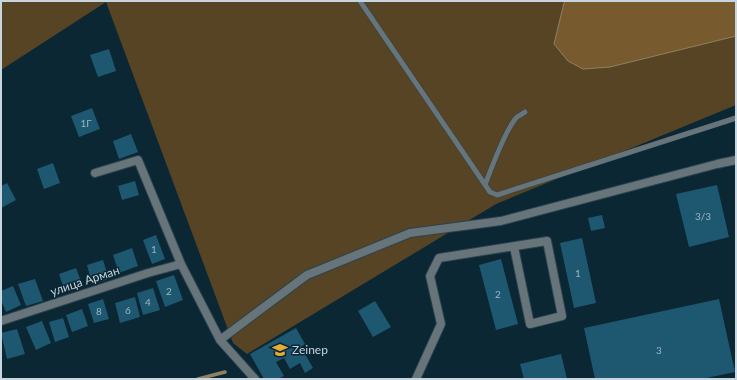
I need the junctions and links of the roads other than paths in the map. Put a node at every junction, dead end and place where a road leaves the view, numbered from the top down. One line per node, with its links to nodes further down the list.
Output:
1 (360, 1): 6 (lane)
2 (525, 112): 6 (lane)
3 (736, 118): 6 (lane)
4 (736, 160): 10 (street)
5 (95, 173): 8 (street)
6 (486, 185)
7 (514, 247): 7 (street); 12 (street)
8 (179, 264): 9 (street, улица Арман); 10 (street)
9 (1, 321)
10 (220, 340): 11 (street)
11 (255, 379)
12 (416, 379)

